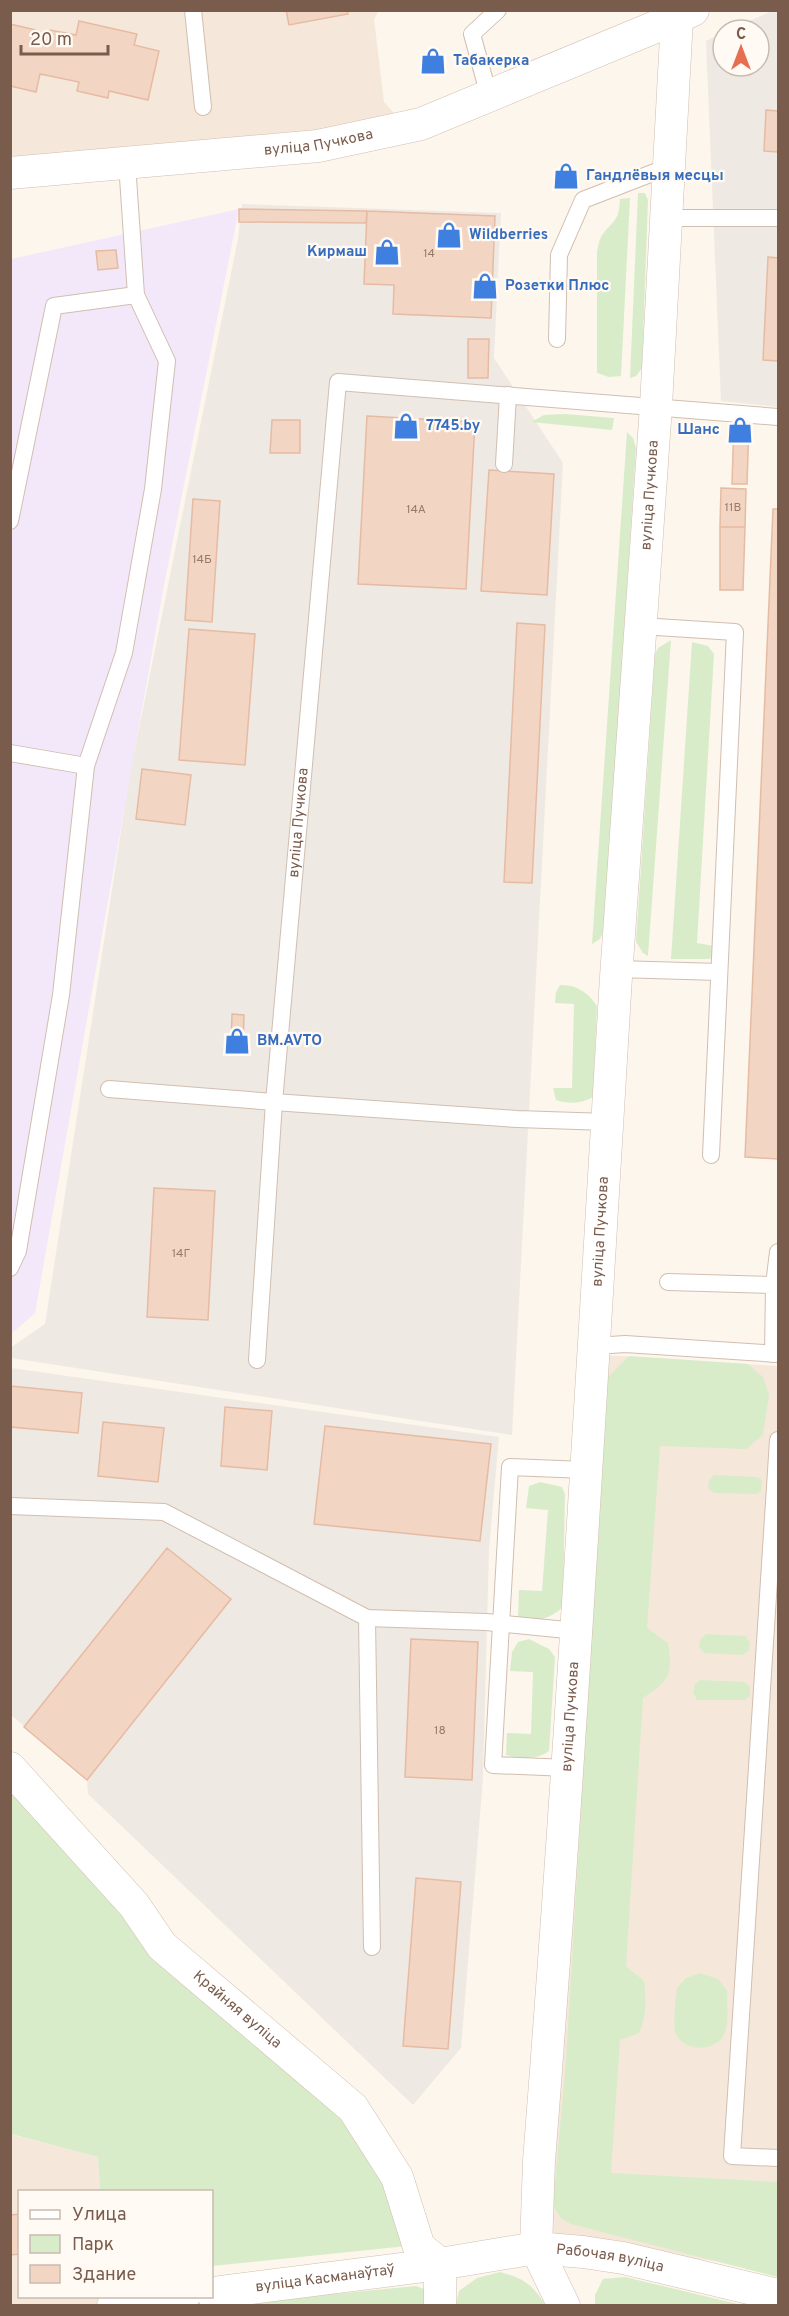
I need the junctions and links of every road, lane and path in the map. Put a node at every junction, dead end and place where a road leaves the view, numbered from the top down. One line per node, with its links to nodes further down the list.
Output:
1 (193, 10): 5 (lane)
2 (498, 10): 4 (lane)
3 (682, 13): 4 (street, вуліца Пучкова); 7 (street, вуліца Пучкова)
4 (489, 96): 6 (street, вуліца Пучкова)
5 (203, 107)
6 (127, 163): 8 (street, вуліца Пучкова); 11 (lane)
7 (668, 167): 9 (street, вуліца Пучкова); 12 (lane)
8 (10, 173)
9 (665, 218): 10 (lane); 14 (street, вуліца Пучкова)
10 (778, 218)
11 (136, 295): 17 (lane); 20 (lane)
12 (557, 339)
13 (508, 395): 14 (lane, вуліца Пучкова); 16 (lane); 24 (lane, вуліца Пучкова)
14 (656, 407): 15 (lane, вуліца Пучкова); 18 (street, вуліца Пучкова)
15 (778, 417)
16 (504, 464)
17 (10, 521)
18 (641, 626): 21 (street, вуліца Пучкова); 22 (lane)
19 (10, 753): 20 (lane)
20 (86, 766): 28 (lane)
21 (617, 969): 22 (lane); 25 (street, вуліца Пучкова)
22 (719, 972): 26 (lane)
23 (109, 1089): 24 (lane)
24 (274, 1102): 25 (lane); 33 (lane)
25 (608, 1122): 31 (street, вуліца Пучкова)
26 (711, 1155)
27 (778, 1252): 30 (lane)
28 (10, 1268)
29 (668, 1282): 30 (lane)
30 (774, 1285): 32 (lane)
31 (595, 1346): 32 (lane); 35 (street, вуліца Пучкова)
32 (776, 1354)
33 (257, 1360)
34 (778, 1440): 43 (lane)
35 (585, 1470): 38 (lane); 39 (street, вуліца Пучкова)
36 (10, 1506): 37 (lane)
37 (367, 1618): 38 (lane); 42 (lane)
38 (501, 1623): 39 (lane); 41 (lane)
39 (578, 1631): 41 (street, вуліца Пучкова)
40 (10, 1768): 45 (street, Крайняя вуліца)
41 (568, 1768): 44 (street, вуліца Пучкова)
42 (372, 1947)
43 (778, 2158)
44 (536, 2248): 45 (street, Рабочая вуліца); 47 (street, Рабочая вуліца); 51 (street, вуліца Пучкова)
45 (440, 2264): 46 (street, вуліца Касманаўтаў); 50 (street)
46 (213, 2293)
47 (778, 2295)
48 (170, 2298): 49 (street)
49 (113, 2306)
50 (440, 2306)
51 (564, 2306)

